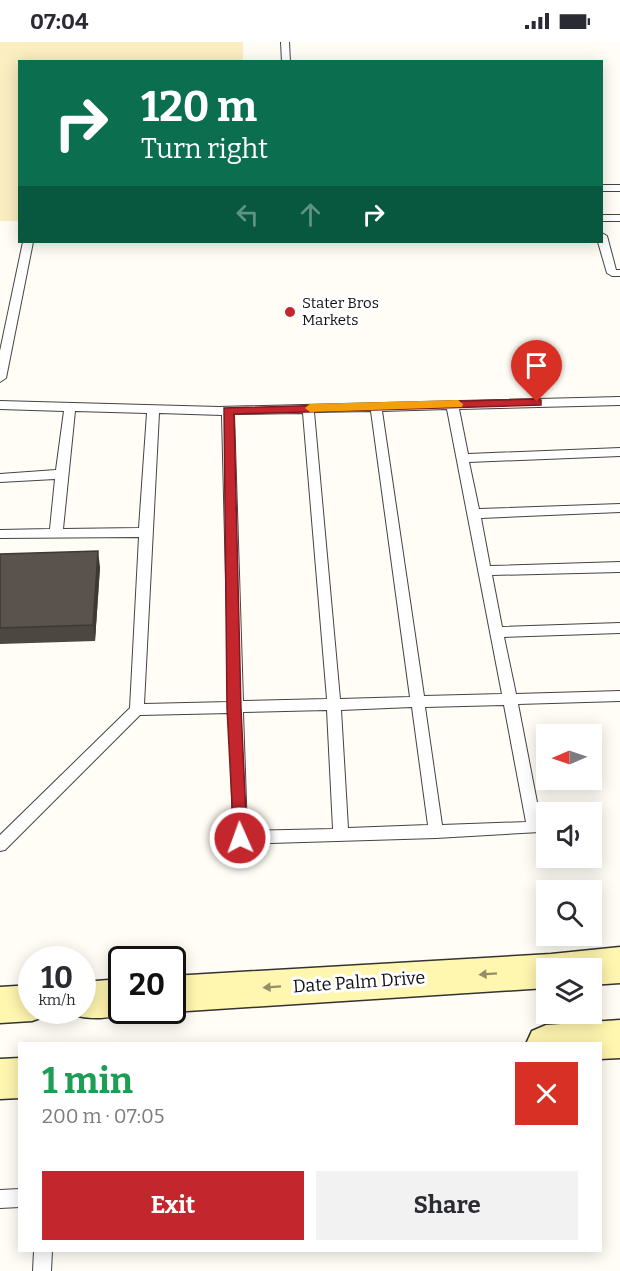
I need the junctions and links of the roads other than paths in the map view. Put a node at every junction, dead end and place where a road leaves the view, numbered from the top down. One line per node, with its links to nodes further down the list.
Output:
1 (285, 42): 2 (lane)
2 (286, 60)
3 (603, 188): 4 (lane)
4 (620, 188)
5 (603, 218): 6 (lane)
6 (620, 218)
7 (603, 240): 9 (lane)
8 (28, 243): 10 (lane)
9 (620, 273)
10 (0, 378)
11 (620, 401): 12 (lane)
12 (452, 404): 15 (lane); 20 (lane)
13 (0, 405): 14 (lane)
14 (70, 406): 17 (lane); 21 (lane)
15 (376, 406): 16 (lane); 34 (lane)
16 (309, 408): 18 (lane); 35 (lane)
17 (153, 409): 18 (lane); 25 (lane)
18 (228, 410): 36 (lane)
19 (620, 452): 20 (lane)
20 (462, 458): 24 (lane)
21 (62, 474): 22 (lane); 26 (lane)
22 (0, 478)
23 (620, 508): 24 (lane)
24 (473, 514): 29 (lane)
25 (145, 532): 26 (lane); 37 (lane)
26 (56, 533): 27 (lane)
27 (0, 534)
28 (620, 567): 29 (lane)
29 (484, 571): 31 (lane)
30 (620, 628): 31 (lane)
31 (495, 632): 33 (lane)
32 (620, 696): 33 (lane)
33 (512, 699): 34 (lane); 38 (lane)
34 (419, 702): 35 (lane); 38 (lane)
35 (334, 705): 36 (lane); 39 (lane)
36 (234, 708): 37 (lane); 39 (lane)
37 (137, 710): 40 (lane)
38 (436, 832): 39 (lane)
39 (341, 835)
40 (0, 845)
41 (620, 965): 42 (main road)
42 (602, 966)
43 (536, 971): 44 (main road, Date Palm Drive, one-way to 44)
44 (186, 993)
45 (18, 1004): 46 (main road)
46 (0, 1005)
47 (620, 1039): 48 (main road)
48 (576, 1042)
49 (18, 1078): 50 (main road)
50 (0, 1079)
51 (18, 1198): 52 (lane)
52 (0, 1200)
53 (44, 1252): 54 (lane)
54 (42, 1271)

